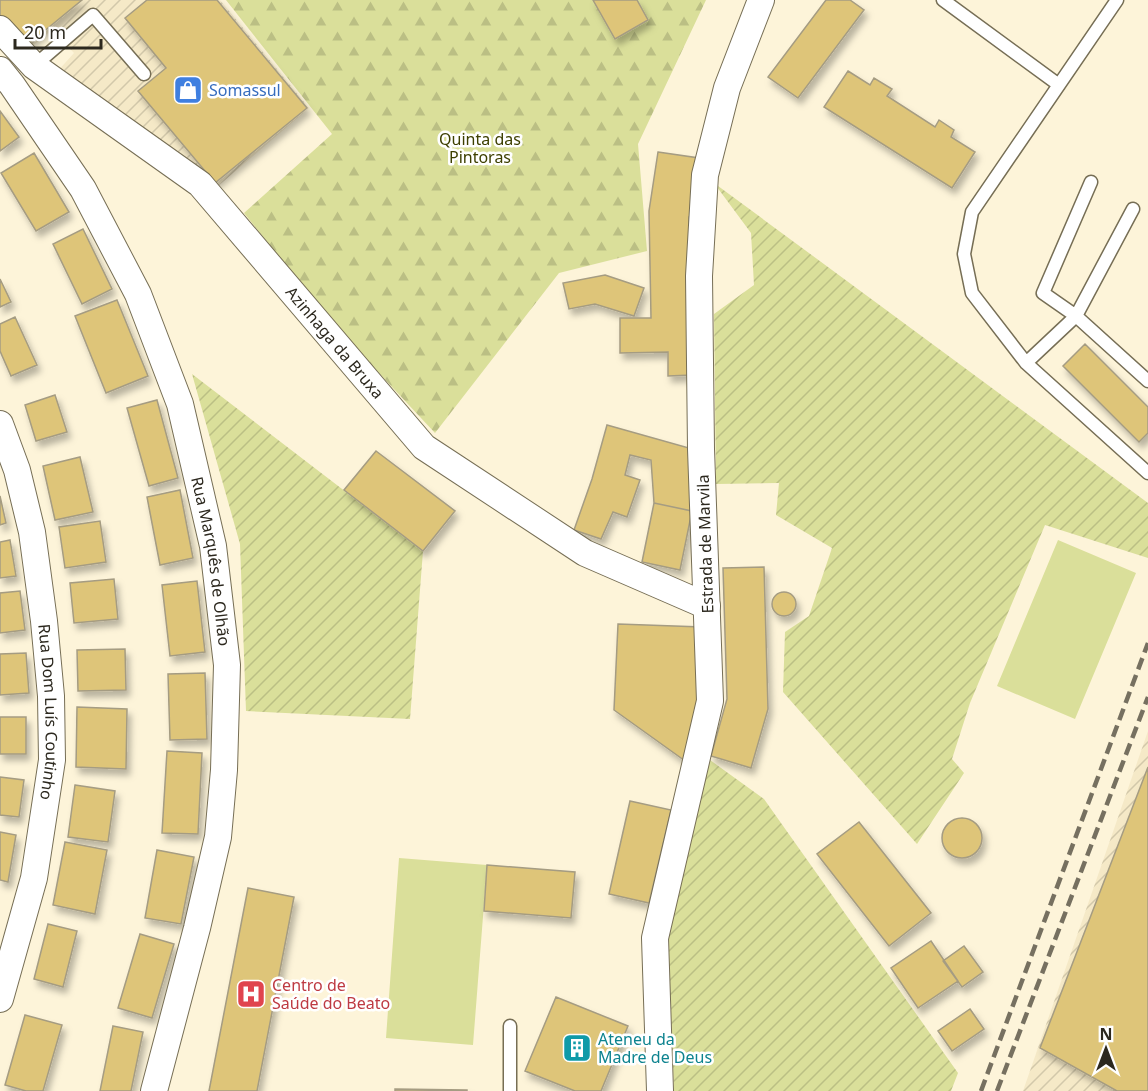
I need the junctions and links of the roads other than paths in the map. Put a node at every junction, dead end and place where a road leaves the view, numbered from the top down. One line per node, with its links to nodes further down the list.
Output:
1 (761, 0): 16 (street, Estrada de Marvila)
2 (943, 0): 8 (lane)
3 (1118, 0): 8 (lane)
4 (0, 29): 5 (street, Azinhaga da Bruxa)
5 (34, 66): 6 (lane); 7 (street); 16 (street, Azinhaga da Bruxa)
6 (144, 74)
7 (6, 78): 19 (street, Rua Marquês de Olhão)
8 (1059, 85): 12 (lane)
9 (1091, 182): 11 (lane)
10 (1133, 209): 11 (lane)
11 (1076, 316): 12 (lane); 13 (lane)
12 (1026, 363): 15 (lane)
13 (1148, 381)
14 (0, 424): 17 (street, Rua Dom Luís Coutinho)
15 (1148, 473)
16 (707, 606): 21 (street, Estrada de Marvila)
17 (0, 999)
18 (510, 1026): 20 (lane)
19 (154, 1091)
20 (510, 1091)
21 (660, 1091)

